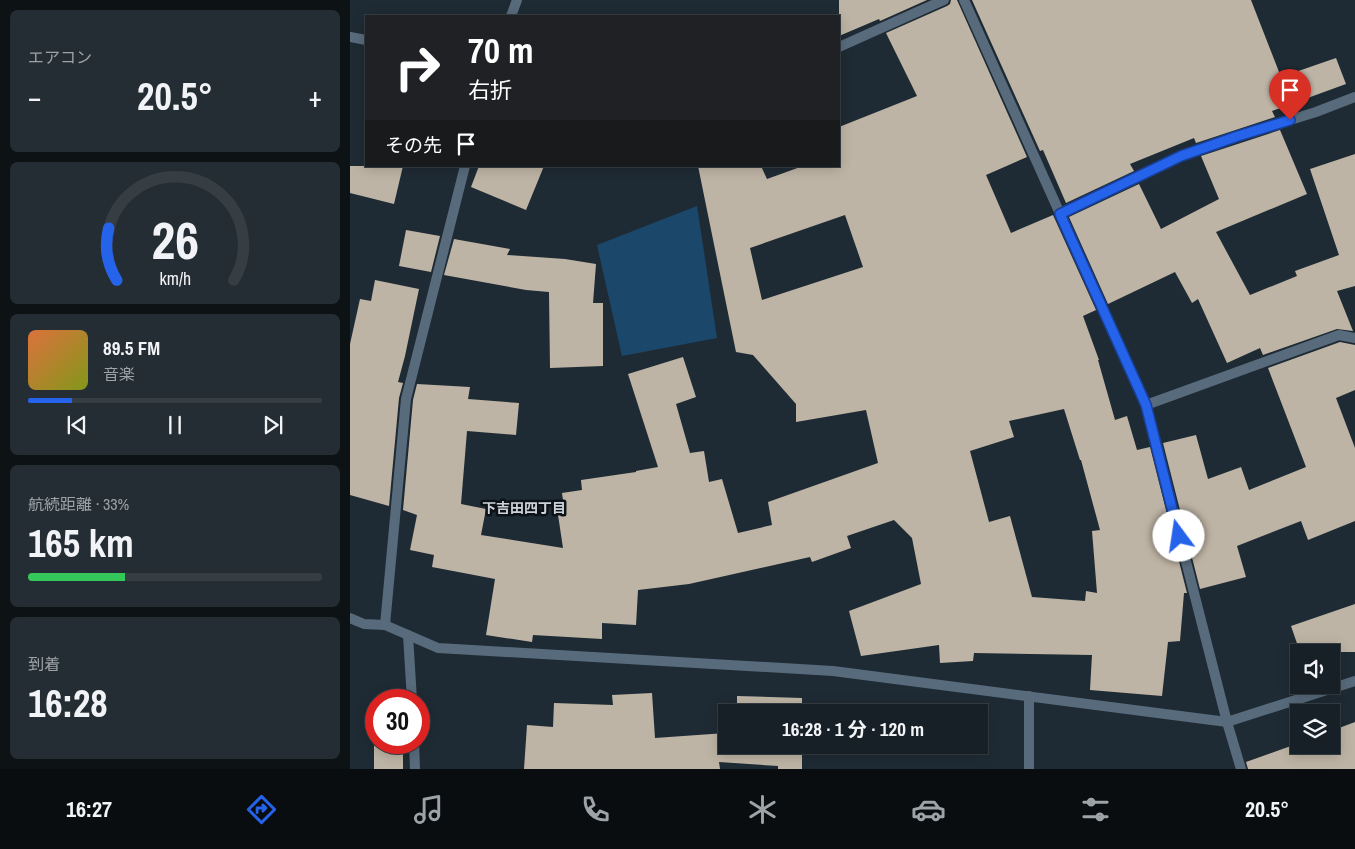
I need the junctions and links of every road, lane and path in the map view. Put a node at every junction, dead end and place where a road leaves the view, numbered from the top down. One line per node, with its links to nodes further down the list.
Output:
1 (517, 0): 4 (street)
2 (944, 0): 7 (street)
3 (964, 0): 10 (street)
4 (511, 15)
5 (350, 37): 6 (street)
6 (365, 40)
7 (840, 47)
8 (1355, 97): 10 (street)
9 (465, 167): 14 (street)
10 (1060, 214): 12 (street)
11 (1355, 338): 12 (street)
12 (1146, 405): 19 (street)
13 (350, 618): 14 (street)
14 (385, 625): 15 (street)
15 (408, 635): 17 (street); 18 (street)
16 (1355, 681): 19 (street)
17 (411, 689)
18 (1029, 696): 19 (street); 22 (street)
19 (1226, 722): 23 (street)
20 (415, 754): 21 (street)
21 (416, 769)
22 (1029, 769)
23 (1241, 769)

